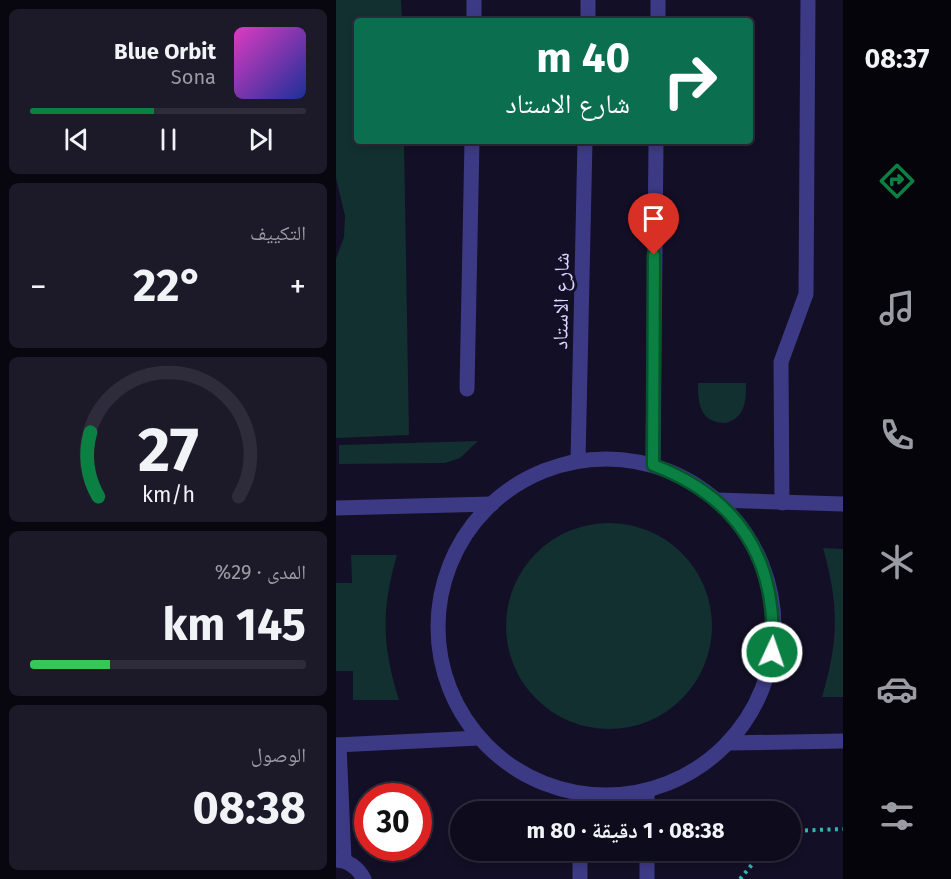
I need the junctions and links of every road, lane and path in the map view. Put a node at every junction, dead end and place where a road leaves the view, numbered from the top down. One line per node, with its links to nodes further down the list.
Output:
1 (474, 0): 5 (street)
2 (588, 0): 6 (street)
3 (658, 0): 7 (street)
4 (808, 0): 15 (street)
5 (474, 18)
6 (588, 18)
7 (658, 18)
8 (472, 144): 11 (street)
9 (585, 144): 12 (street, شارع الاستاد)
10 (656, 144): 13 (street)
11 (467, 389)
12 (578, 461): 13 (street); 16 (street)
13 (653, 465): 14 (street)
14 (716, 500): 15 (street); 21 (street)
15 (782, 503): 17 (street)
16 (492, 504): 18 (street); 19 (street)
17 (843, 504)
18 (336, 508)
19 (479, 738): 22 (street); 24 (street)
20 (843, 741): 21 (street)
21 (728, 743): 23 (street)
22 (338, 745): 29 (street)
23 (647, 791): 24 (street); 26 (street)
24 (579, 794): 25 (street)
25 (579, 801)
26 (647, 801)
27 (843, 829): 28 (path)
28 (801, 831)
29 (340, 860): 33 (street)
30 (580, 861): 34 (street)
31 (647, 861): 35 (street)
32 (755, 861): 36 (path)
33 (364, 879)
34 (580, 879)
35 (647, 879)
36 (740, 879)

